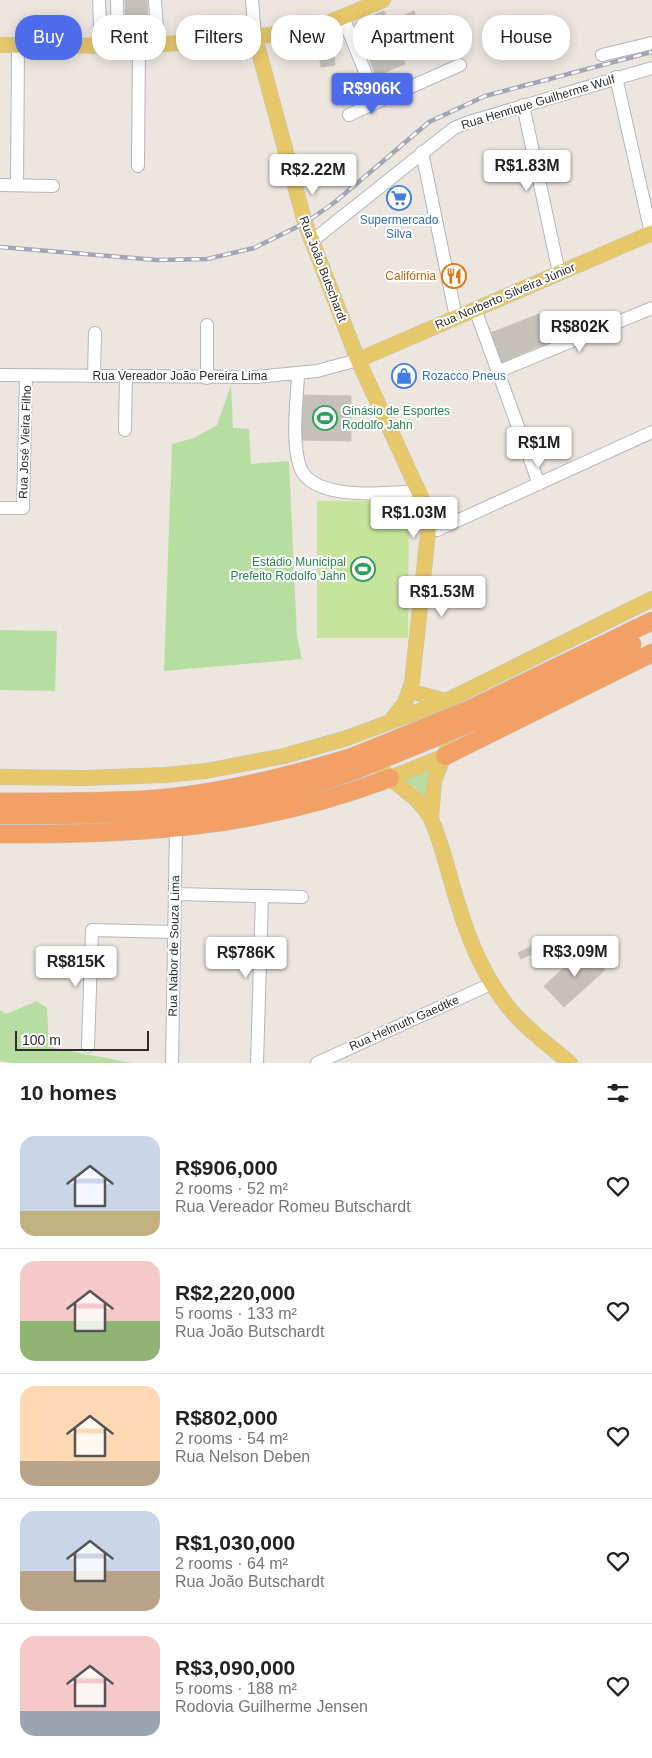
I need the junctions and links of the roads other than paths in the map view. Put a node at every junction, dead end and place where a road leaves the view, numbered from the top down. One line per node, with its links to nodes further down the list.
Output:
1 (99, 0): 6 (street)
2 (117, 0): 7 (street)
3 (154, 0): 8 (street)
4 (252, 0): 9 (street, Rua João Butschardt)
5 (383, 0): 10 (main road)
6 (100, 15)
7 (117, 15)
8 (155, 15)
9 (253, 15)
10 (343, 17): 21 (street)
11 (652, 43): 14 (street)
12 (0, 45): 13 (main road)
13 (15, 45)
14 (602, 55)
15 (18, 60): 27 (street)
16 (139, 60): 25 (street)
17 (261, 60): 30 (main road, Rua João Butschardt)
18 (460, 65): 21 (street)
19 (652, 68): 20 (street, Rua Henrique Guilherme Wulf)
20 (616, 77): 22 (street, Rua Henrique Guilherme Wulf); 29 (street)
21 (377, 102): 23 (street)
22 (523, 105): 24 (street, Rua Henrique Guilherme Wulf); 31 (street)
23 (348, 115)
24 (422, 152): 30 (street, Rua Henrique Guilherme Wulf); 34 (street)
25 (138, 166)
26 (0, 184): 27 (street)
27 (17, 185): 28 (street)
28 (53, 186)
29 (652, 233): 31 (main road, Rua Norberto Silveira Júnior)
30 (312, 241): 37 (main road, Rua João Butschardt)
31 (559, 273): 33 (main road, Rua Norberto Silveira Júnior)
32 (652, 308): 38 (street)
33 (475, 309): 34 (main road, Rua Norberto Silveira Júnior); 38 (street)
34 (456, 317): 37 (main road, Rua Norberto Silveira Júnior)
35 (207, 325): 44 (street)
36 (95, 334): 42 (street)
37 (358, 360): 39 (street, Rua Vereador João Pereira Lima); 48 (main road, Rua João Butschardt)
38 (498, 372): 47 (street)
39 (298, 374): 44 (street, Rua Vereador João Pereira Lima); 48 (street)
40 (0, 375): 41 (street, Rua Vereador João Pereira Lima)
41 (26, 375): 42 (street, Rua Vereador João Pereira Lima); 49 (street, Rua José Vieira Filho)
42 (94, 376): 43 (street, Rua Vereador João Pereira Lima)
43 (126, 376): 44 (street, Rua Vereador João Pereira Lima); 45 (street)
44 (208, 378)
45 (125, 430)
46 (652, 432): 47 (street)
47 (539, 484): 50 (street)
48 (419, 491): 50 (main road, Rua João Butschardt)
49 (0, 508)
50 (433, 530): 55 (main road, Rua João Butschardt); 59 (main road, Rua João Butschardt)
51 (652, 599): 56 (main road)
52 (652, 621): 58 (highway)
53 (652, 634): 58 (highway)
54 (652, 653): 60 (highway)
55 (420, 694): 56 (main road); 57 (main road, Rua João Butschardt)
56 (446, 701): 57 (main road)
57 (426, 709): 59 (main road); 60 (main road)
58 (470, 716): 61 (highway, bridge)
59 (388, 724): 62 (main road); 63 (main road, Rua João Butschardt)
60 (450, 754): 63 (main road); 66 (main road)
61 (354, 764): 64 (highway); 65 (highway)
62 (0, 777)
63 (382, 781): 66 (main road); 67 (highway)
64 (0, 802)
65 (0, 815)
66 (431, 819): 73 (main road)
67 (176, 829): 68 (highway); 69 (street, Rua Nabor de Souza Lima)
68 (0, 834)
69 (175, 894): 70 (street); 72 (street, Rua Nabor de Souza Lima)
70 (262, 896): 71 (street); 76 (street)
71 (302, 897)
72 (174, 932): 74 (street); 75 (street, Rua Nabor de Souza Lima)
73 (491, 984): 77 (street, Rua Helmuth Gaedtke); 78 (main road)
74 (88, 1046)
75 (172, 1063)
76 (257, 1063)
77 (317, 1063)
78 (570, 1063)

